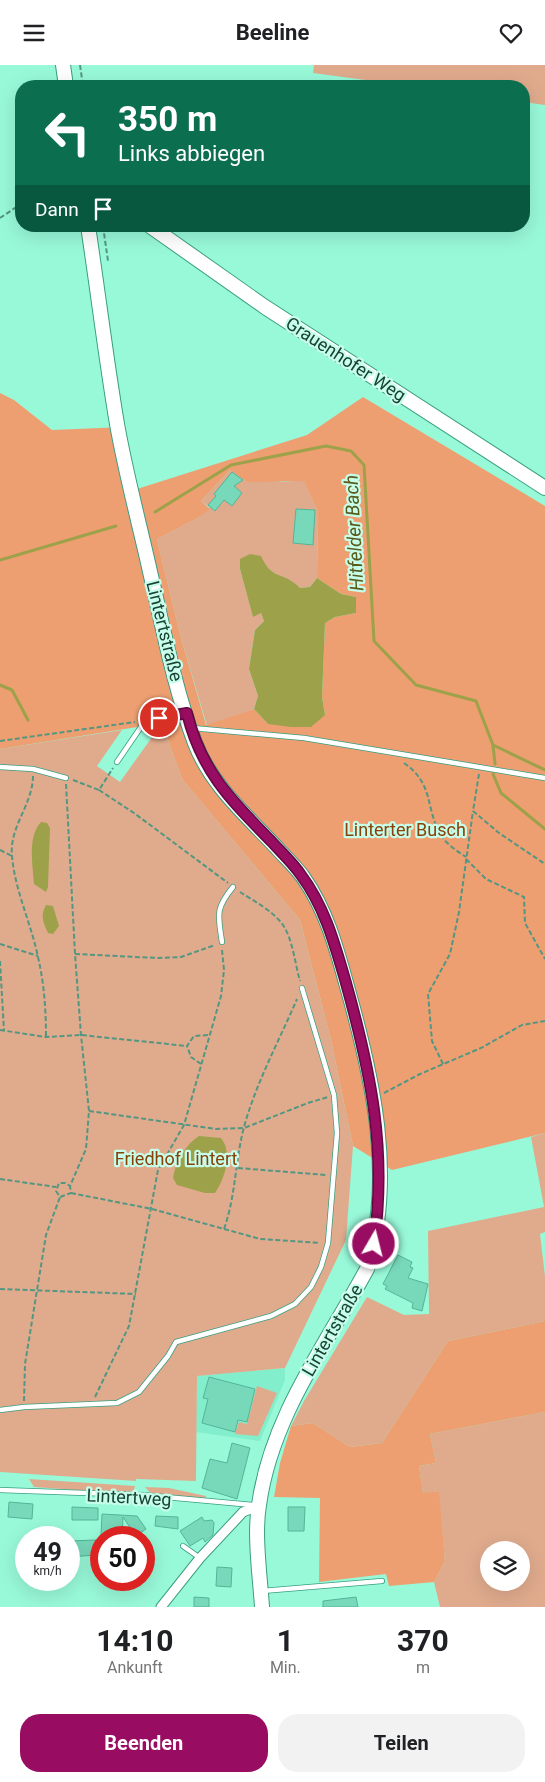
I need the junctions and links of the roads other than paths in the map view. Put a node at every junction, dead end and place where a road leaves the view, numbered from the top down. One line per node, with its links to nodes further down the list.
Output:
1 (63, 65): 2 (main road)
2 (65, 80)
3 (89, 232): 6 (main road, Lintertstraße)
4 (159, 232): 5 (main road, Grauenhofer Weg)
5 (545, 488)
6 (187, 713): 7 (main road, Lintertstraße); 8 (lane)
7 (190, 728): 11 (lane); 19 (main road, Lintertstraße)
8 (117, 762)
9 (0, 767): 10 (lane)
10 (66, 777)
11 (545, 777)
12 (233, 887): 13 (lane)
13 (222, 942)
14 (302, 989): 16 (lane)
15 (180, 1335): 16 (lane)
16 (176, 1341): 17 (lane)
17 (0, 1410)
18 (0, 1490): 19 (lane, Lintertweg)
19 (258, 1506): 21 (street); 23 (main road, Lintertstraße)
20 (183, 1546): 21 (lane)
21 (200, 1558): 24 (street)
22 (382, 1581): 23 (lane)
23 (261, 1591): 25 (main road, Lintertstraße)
24 (161, 1607)
25 (262, 1607)

